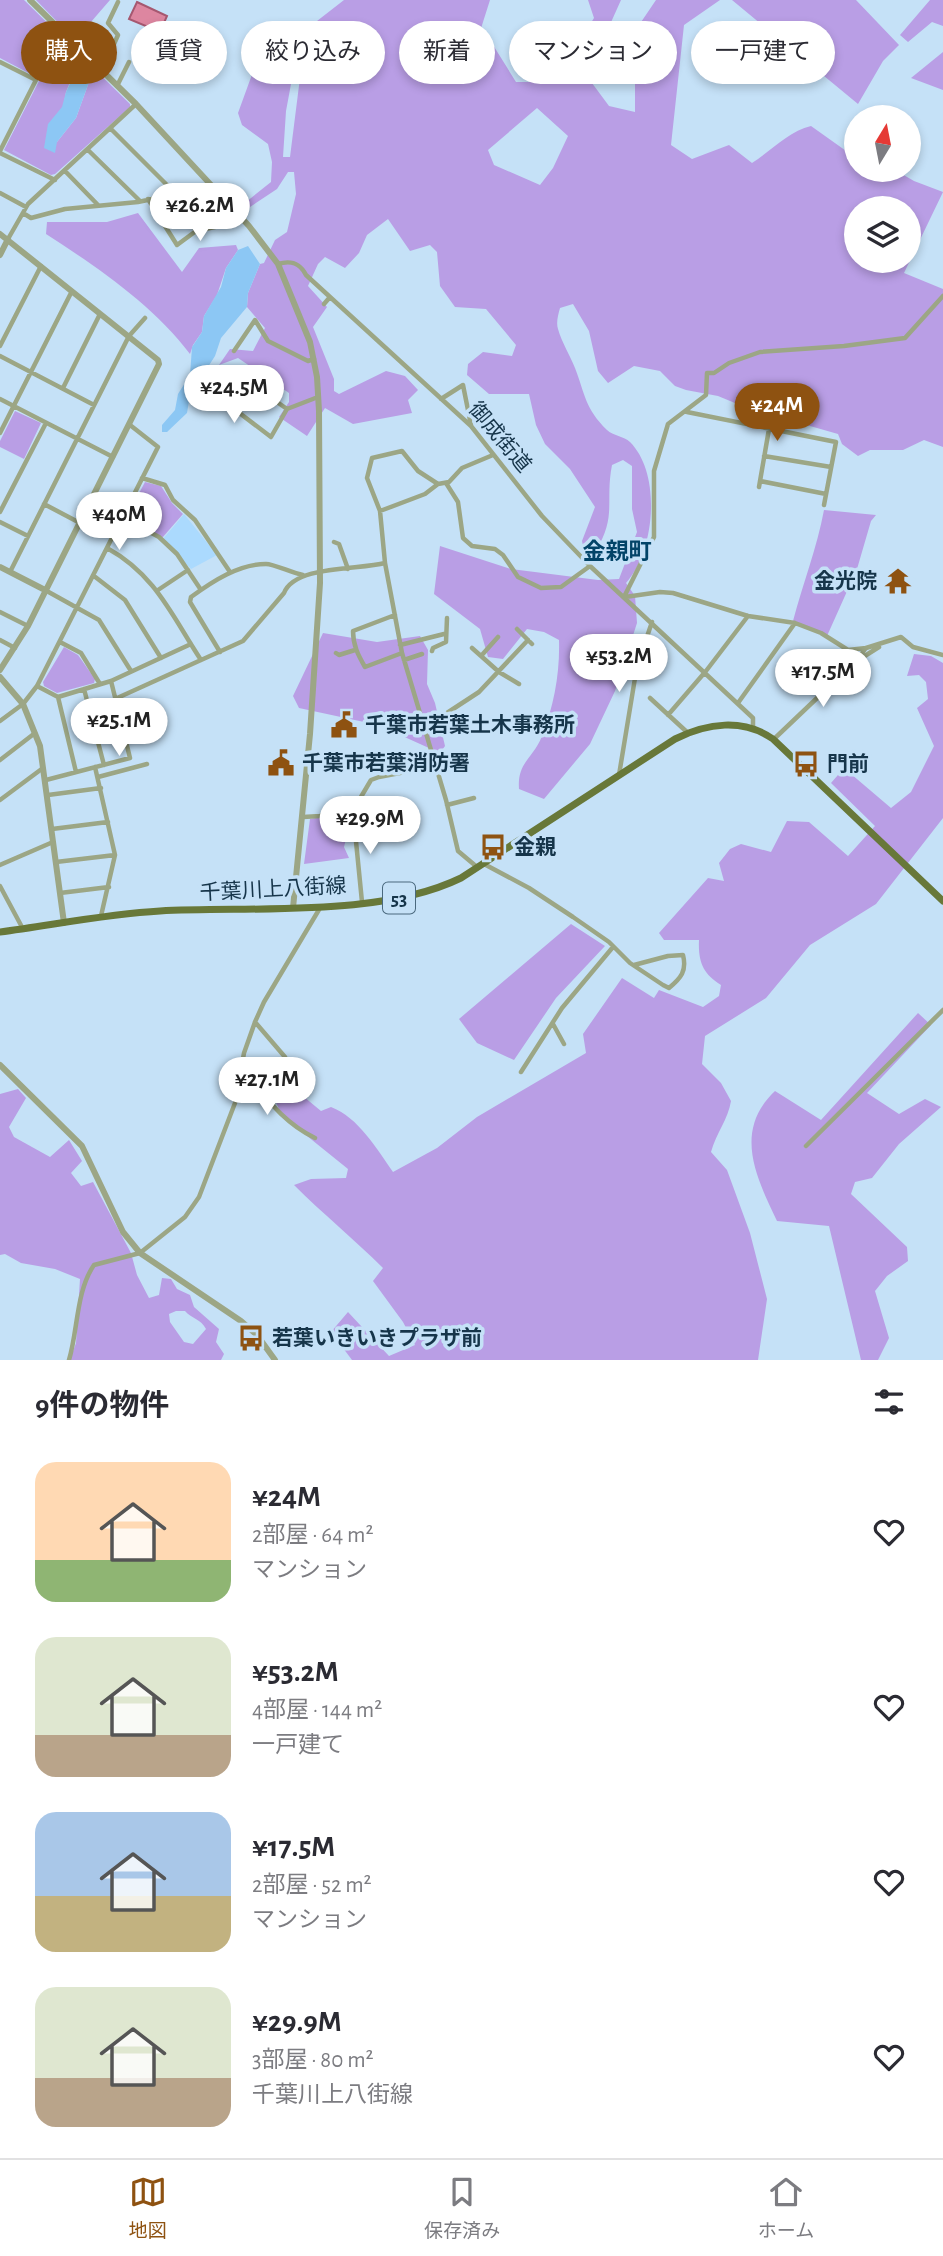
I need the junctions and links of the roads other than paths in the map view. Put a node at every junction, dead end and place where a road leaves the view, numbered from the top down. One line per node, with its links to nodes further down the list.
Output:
1 (30, 0): 3 (street)
2 (118, 2): 4 (street)
3 (51, 21)
4 (109, 21)
5 (0, 62): 11 (street)
6 (129, 62): 7 (street)
7 (117, 86): 8 (street)
8 (136, 104): 9 (street); 14 (street)
9 (111, 129): 10 (street); 17 (street)
10 (88, 150): 12 (street); 19 (street)
11 (0, 152): 13 (street)
12 (65, 171): 13 (street); 20 (street)
13 (55, 180): 21 (street)
14 (214, 186): 15 (street); 26 (street)
15 (201, 188): 17 (street); 22 (street)
16 (0, 193): 21 (street)
17 (175, 193): 18 (street); 22 (street)
18 (148, 199): 19 (street); 22 (street)
19 (141, 201): 20 (street)
20 (97, 205): 21 (street)
21 (25, 210): 24 (street)
22 (196, 231)
23 (0, 234): 24 (street)
24 (8, 239): 25 (street); 27 (street)
25 (0, 255)
26 (278, 264): 30 (street, 御成街道); 38 (street)
27 (41, 265): 28 (street); 35 (street)
28 (72, 291): 32 (street); 39 (street)
29 (943, 296): 51 (street)
30 (330, 297): 31 (street); 46 (street, 御成街道)
31 (324, 304)
32 (101, 313): 34 (street); 42 (street)
33 (145, 318): 34 (street)
34 (129, 336): 48 (street); 53 (street)
35 (0, 346)
36 (234, 351): 38 (street)
37 (0, 356): 39 (street)
38 (314, 359): 44 (street)
39 (32, 373): 42 (street); 49 (street)
40 (242, 377): 41 (street); 47 (street); 50 (street)
41 (219, 382)
42 (63, 388): 48 (street)
43 (212, 392): 47 (street)
44 (318, 397): 50 (street); 84 (street)
45 (0, 399): 49 (street)
46 (442, 399): 54 (street, 御成街道); 54 (street)
47 (224, 401): 50 (street)
48 (94, 405): 57 (street)
49 (14, 406): 52 (street); 56 (street)
50 (287, 409)
51 (686, 411): 55 (street); 90 (street)
52 (46, 423): 57 (street); 70 (street)
53 (130, 425): 60 (street); 62 (street)
54 (471, 426): 58 (street, 御成街道)
55 (769, 429): 59 (street); 61 (street)
56 (0, 433)
57 (77, 439): 60 (street); 67 (street)
58 (493, 455): 63 (street); 78 (street, 御成街道)
59 (764, 456): 61 (street); 65 (street)
60 (113, 457): 66 (street)
61 (831, 467): 65 (street)
62 (142, 478): 71 (street); 83 (street)
63 (446, 483): 64 (street); 78 (street)
64 (438, 484): 69 (street); 69 (street)
65 (826, 494): 68 (street)
66 (91, 501): 71 (street); 73 (street)
67 (44, 504): 73 (street); 74 (street)
68 (824, 505)
69 (380, 511): 77 (street)
70 (0, 512)
71 (122, 517): 76 (street); 81 (street)
72 (0, 522): 74 (street)
73 (80, 523): 87 (street)
74 (28, 536): 82 (street)
75 (334, 542): 80 (street)
76 (107, 548): 85 (street); 88 (street)
77 (385, 563): 80 (street); 93 (street)
78 (590, 566): 90 (street, 御成街道)
79 (0, 567): 82 (street)
80 (348, 569): 84 (street)
81 (188, 570): 88 (street); 89 (street)
82 (10, 572): 87 (street)
83 (230, 572): 86 (street); 89 (street)
84 (320, 572): 86 (street); 164 (street)
85 (94, 576): 91 (street); 118 (street)
86 (304, 576): 111 (street)
87 (45, 590): 91 (street); 98 (street)
88 (158, 590): 105 (street)
89 (201, 590): 111 (street)
90 (624, 597): 94 (street); 96 (street, 御成街道)
91 (78, 606): 103 (street); 123 (street)
92 (0, 612): 98 (street)
93 (395, 615): 106 (street); 110 (street)
94 (748, 616): 97 (street); 124 (street)
95 (447, 618): 100 (street)
96 (652, 622): 124 (street, 御成街道); 155 (street)
97 (796, 623): 109 (street); 137 (street)
98 (28, 626): 107 (street)
99 (517, 629): 125 (street)
100 (444, 634): 106 (street); 112 (street)
101 (498, 638): 117 (street)
102 (0, 640): 107 (street)
103 (60, 642): 128 (street); 130 (street)
104 (885, 643): 109 (street); 116 (street); 121 (street)
105 (191, 644): 118 (street); 119 (street)
106 (400, 645): 114 (street)
107 (15, 648): 122 (street)
108 (472, 648): 117 (street)
109 (866, 648): 121 (street)
110 (355, 650): 113 (street); 114 (street)
111 (220, 652): 119 (street)
112 (432, 652)
113 (336, 653)
114 (402, 653): 120 (street)
115 (422, 654): 120 (street)
116 (943, 655)
117 (481, 656): 125 (street)
118 (161, 658): 123 (street)
119 (201, 660): 135 (street)
120 (404, 660): 142 (street)
121 (856, 661): 147 (street)
122 (0, 670)
123 (131, 671): 127 (street)
124 (706, 671): 137 (street, 御成街道); 140 (street)
125 (499, 672): 129 (street); 136 (street)
126 (0, 677): 138 (street)
127 (111, 681): 128 (street); 135 (street)
128 (100, 684): 131 (street)
129 (519, 684)
130 (37, 686): 133 (street); 138 (street)
131 (83, 689): 133 (street); 150 (street)
132 (458, 694): 136 (street)
133 (58, 697): 154 (street)
134 (650, 698): 140 (street)
135 (116, 699): 150 (street)
136 (463, 702): 139 (street)
137 (738, 703): 143 (street, 御成街道)
138 (23, 704): 141 (street); 145 (street)
139 (448, 712): 142 (street); 144 (street)
140 (668, 715): 146 (street)
141 (0, 721)
142 (424, 728): 151 (street)
143 (753, 728): 146 (main road, 千葉川上八街線 / 53); 147 (main road, 53)
144 (460, 730)
145 (36, 733): 148 (street); 152 (street)
146 (688, 733): 155 (main road, 千葉川上八街線 / 53)
147 (773, 739): 175 (main road, 53)
148 (0, 760)
149 (147, 764): 156 (street)
150 (104, 765): 153 (street)
151 (436, 766): 162 (street); 163 (street)
152 (44, 767): 157 (street); 161 (street)
153 (95, 767): 154 (street); 156 (street)
154 (76, 772): 157 (street)
155 (619, 775): 171 (main road, 千葉川上八街線 / 53)
156 (98, 777): 158 (street)
157 (46, 780): 159 (street)
158 (101, 788): 159 (street); 165 (street)
159 (48, 795): 166 (street)
160 (474, 797): 162 (street)
161 (0, 800)
162 (447, 805): 171 (street)
163 (355, 807): 164 (street); 176 (street)
164 (303, 817): 178 (street)
165 (108, 822): 166 (street); 168 (street)
166 (52, 829): 167 (street)
167 (54, 842): 169 (street); 170 (street)
168 (115, 855): 169 (street); 173 (street)
169 (56, 862): 174 (street)
170 (0, 865)
171 (480, 866): 176 (main road, 千葉川上八街線 / 53); 183 (street)
172 (0, 886): 181 (street)
173 (108, 887): 174 (street); 179 (street)
174 (60, 893): 180 (street)
175 (943, 901)
176 (362, 902): 177 (main road, 千葉川上八街線 / 53)
177 (321, 906): 178 (main road, 千葉川上八街線 / 53); 186 (street)
178 (293, 908): 179 (main road, 千葉川上八街線 / 53)
179 (101, 918): 180 (main road, 千葉川上八街線 / 53)
180 (64, 923): 181 (main road, 千葉川上八街線 / 53)
181 (23, 929): 182 (main road, 千葉川上八街線 / 53)
182 (0, 932)
183 (614, 947): 184 (street); 187 (street)
184 (634, 965): 184 (street)
185 (943, 1010): 196 (street)
186 (255, 1022): 190 (street); 193 (street)
187 (553, 1023): 188 (street); 189 (street)
188 (564, 1044)
189 (538, 1049): 191 (street); 194 (street)
190 (285, 1057)
191 (542, 1058)
192 (0, 1065): 197 (street)
193 (241, 1068): 195 (street); 197 (street)
194 (521, 1072)
195 (315, 1138)
196 (806, 1146)
197 (141, 1253): 198 (street); 199 (street)
198 (69, 1360)
199 (275, 1360)

